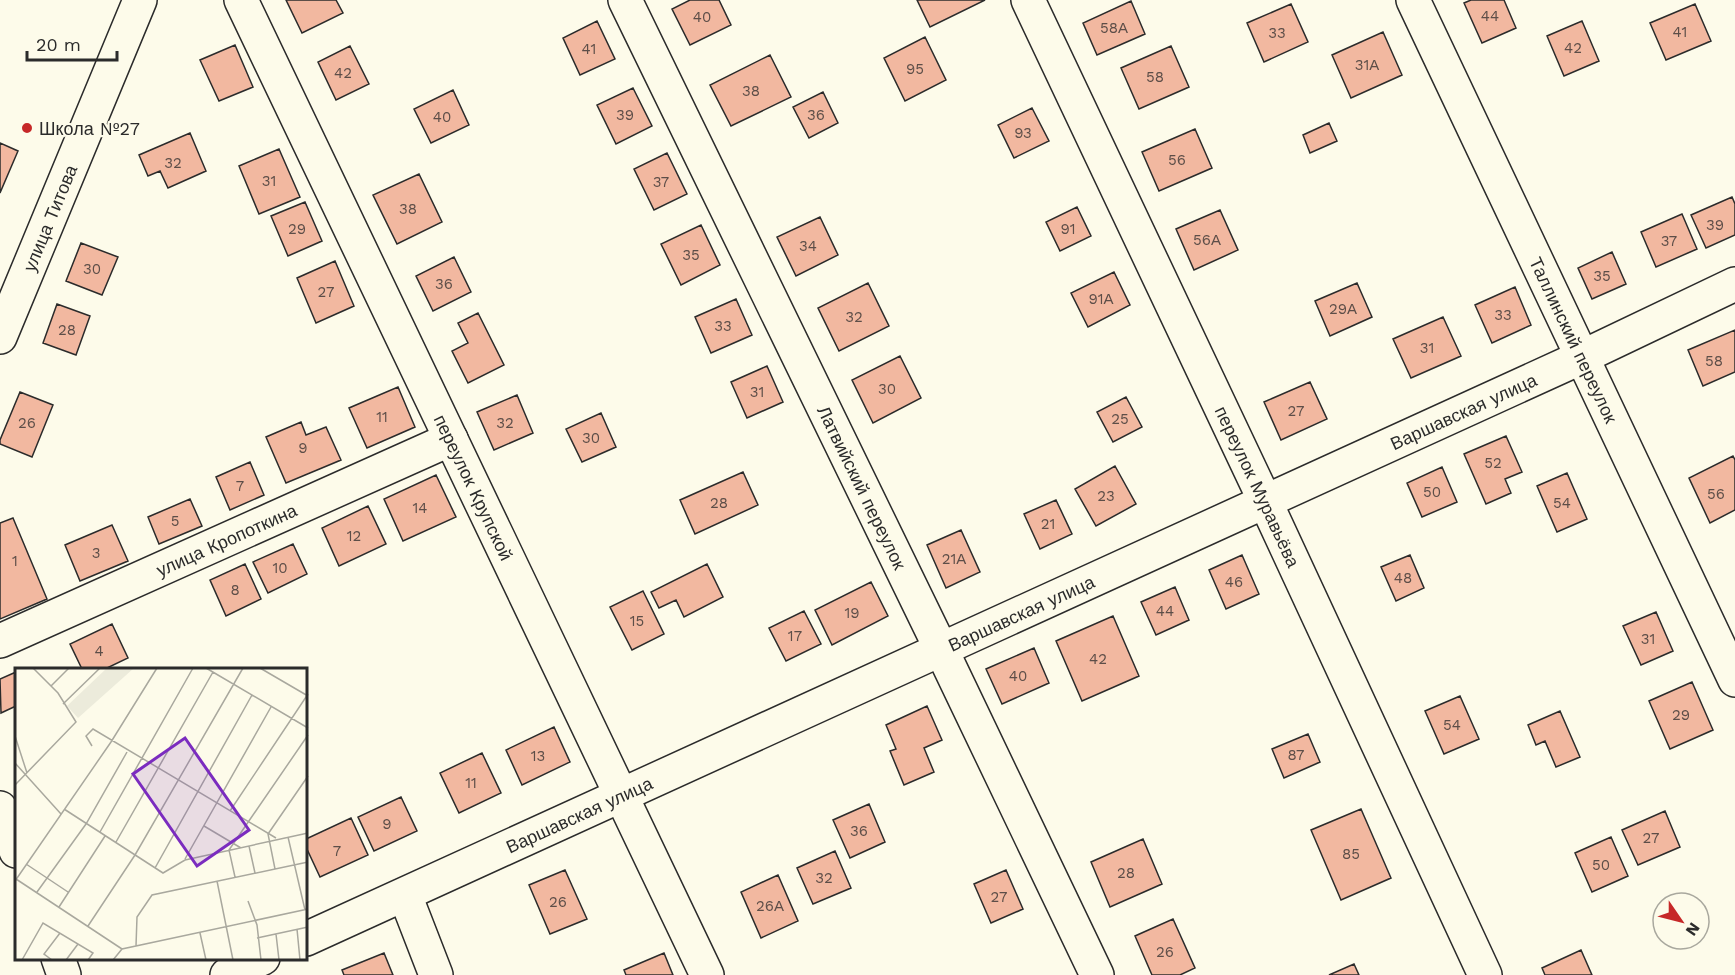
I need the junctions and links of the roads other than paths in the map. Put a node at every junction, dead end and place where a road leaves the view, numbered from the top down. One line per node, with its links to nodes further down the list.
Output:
1 (140, 0): 7 (street, улица Титова)
2 (241, 0): 9 (street, переулок Крупской)
3 (625, 0): 12 (street, Латвийский переулок)
4 (1028, 0): 10 (street, переулок Муравьёва)
5 (1413, 0): 8 (street, Таллинский переулок)
6 (1735, 284): 8 (street, Варшавская улица)
7 (0, 337)
8 (1582, 357): 10 (street, Варшавская улица); 13 (street, Таллинский переулок)
9 (451, 439): 11 (street, улица Кропоткина); 14 (street, переулок Крупской)
10 (1265, 501): 12 (street, Варшавская улица); 26 (street, переулок Муравьёва)
11 (0, 641)
12 (941, 649): 14 (street, Варшавская улица); 25 (street, Латвийский переулок)
13 (1735, 680)
14 (621, 795): 17 (street, Варшавская улица); 24 (street, переулок Крупской)
15 (0, 808): 16 (street)
16 (15, 848)
17 (405, 895): 18 (street, Варшавская улица); 23 (street)
18 (308, 938)
19 (59, 960): 21 (street)
20 (259, 960): 22 (street)
21 (64, 975)
22 (227, 975)
23 (436, 975)
24 (707, 975)
25 (1097, 975)
26 (1485, 975)

